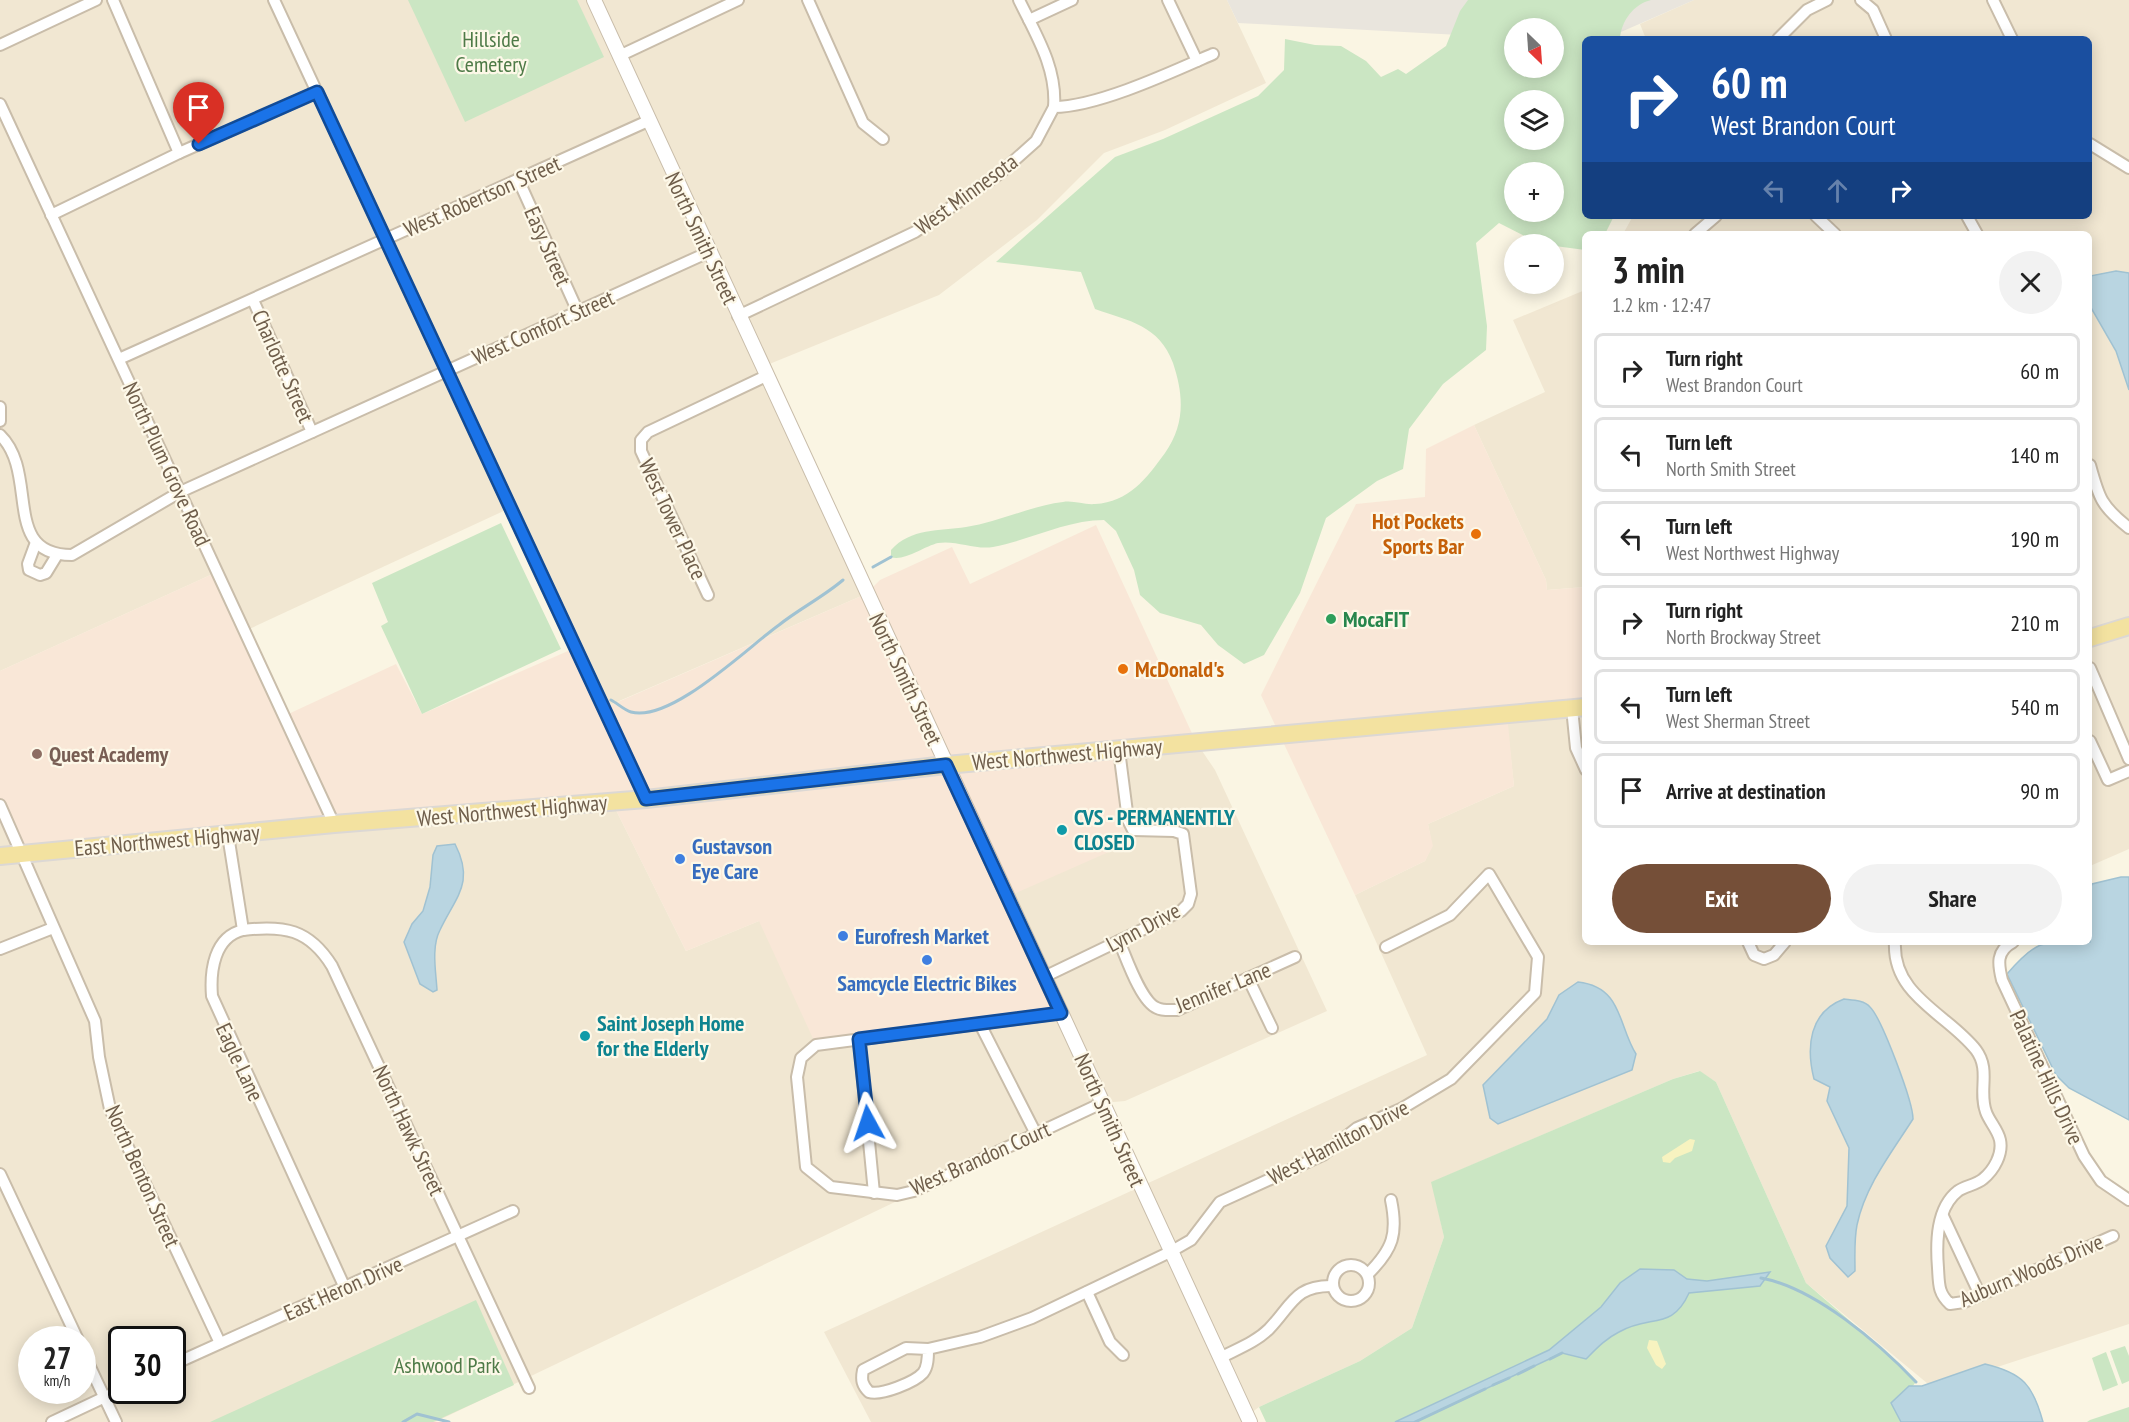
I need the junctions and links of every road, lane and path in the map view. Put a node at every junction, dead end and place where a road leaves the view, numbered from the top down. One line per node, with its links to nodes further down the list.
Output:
1 (96, 0): 17 (street)
2 (113, 0): 27 (street)
3 (274, 0): 21 (street)
4 (594, 0): 19 (street, North Smith Street)
5 (738, 0): 19 (street)
6 (808, 0): 25 (street)
7 (1019, 0): 13 (street)
8 (1072, 0): 13 (street)
9 (1168, 0): 20 (street)
10 (1827, 0): 14 (street)
11 (1861, 0): 15 (street)
12 (1993, 0): 16 (street)
13 (1029, 20): 23 (street)
14 (1781, 36)
15 (1885, 36)
16 (2011, 36)
17 (0, 45)
18 (1213, 54): 20 (street)
19 (619, 56): 24 (street, North Smith Street)
20 (1197, 61): 23 (street)
21 (317, 92): 27 (street); 35 (street)
22 (0, 104): 30 (street, North Plum Grove Road)
23 (1054, 107): 39 (street, West Minnesota)
24 (648, 121): 29 (street, West Robertson Street); 36 (street, North Smith Street)
25 (883, 139)
26 (2092, 145): 28 (street)
27 (179, 153): 30 (street)
28 (2129, 168)
29 (518, 179): 35 (street, West Robertson Street); 38 (street, Easy Street)
30 (51, 215): 40 (street, North Plum Grove Road)
31 (1712, 219): 33 (street)
32 (1819, 219): 34 (street)
33 (1698, 231)
34 (1832, 231)
35 (385, 239): 37 (street, West Robertson Street); 41 (street)
36 (709, 252): 38 (street, West Comfort Street); 39 (street, North Smith Street)
37 (253, 300): 40 (street, West Robertson Street); 45 (street, Charlotte Street)
38 (578, 312): 41 (street, West Comfort Street)
39 (738, 316): 42 (street, North Smith Street)
40 (118, 359): 48 (street, North Plum Grove Road)
41 (447, 371): 45 (street, West Comfort Street); 63 (street)
42 (766, 376): 52 (street, West Tower Place); 61 (street, North Smith Street)
43 (0, 407): 44 (street)
44 (0, 422)
45 (312, 432): 48 (street, West Comfort Street)
46 (0, 435): 50 (street)
47 (2092, 471): 49 (street)
48 (180, 492): 51 (street, West Comfort Street); 65 (street, North Plum Grove Road)
49 (2129, 527)
50 (35, 545): 51 (street); 51 (street)
51 (57, 555)
52 (708, 595)
53 (2129, 626): 54 (main road)
54 (2092, 637)
55 (2092, 673): 59 (street)
56 (1579, 708): 58 (main road, West Northwest Highway); 60 (street)
57 (2092, 745): 62 (street)
58 (1119, 750): 61 (main road, West Northwest Highway); 71 (street, Lynn Drive)
59 (2129, 759)
60 (1582, 761)
61 (946, 765): 63 (main road, West Northwest Highway); 79 (street, North Smith Street)
62 (2129, 771)
63 (646, 799): 65 (main road, West Northwest Highway)
64 (0, 805): 67 (street, North Benton Street)
65 (334, 824): 66 (main road, East Northwest Highway)
66 (228, 835): 67 (main road, East Northwest Highway); 70 (street)
67 (22, 853): 68 (main road, East Northwest Highway); 69 (street, North Benton Street)
68 (0, 856)
69 (53, 928): 77 (street); 102 (street, North Benton Street)
70 (243, 930): 93 (street, North Hawk Street); 98 (street, Eagle Lane)
71 (1119, 941): 79 (street, Lynn Drive); 80 (street, Jennifer Lane)
72 (1750, 945): 73 (street)
73 (1782, 945)
74 (1895, 945): 92 (street, Auburn Woods Drive)
75 (2008, 945): 90 (street, Palatine Hills Drive)
76 (1386, 947): 95 (street, West Hamilton Drive)
77 (0, 949)
78 (1294, 957): 80 (street, Jennifer Lane)
79 (1044, 977): 81 (street, North Smith Street)
80 (1248, 978): 83 (street)
81 (1061, 1013): 82 (street, West Brandon Court); 85 (street, North Smith Street)
82 (980, 1024): 84 (street, West Brandon Court); 86 (street)
83 (1272, 1028)
84 (859, 1039): 88 (street); 88 (street, West Brandon Court)
85 (1102, 1103): 86 (street, West Brandon Court); 95 (street, North Smith Street)
86 (1036, 1134): 88 (street, West Brandon Court)
87 (0, 1174): 101 (street)
88 (874, 1192)
89 (1391, 1200): 96 (street)
90 (2129, 1200)
91 (513, 1211): 93 (street, East Heron Drive)
92 (1943, 1216): 100 (street); 100 (street, Auburn Woods Drive)
93 (459, 1236): 98 (street, East Heron Drive); 108 (street, North Hawk Street)
94 (2113, 1236): 100 (street, Auburn Woods Drive)
95 (1170, 1252): 99 (street, West Hamilton Drive); 105 (street, North Smith Street)
96 (1368, 1274): 97 (street); 97 (street)
97 (1333, 1286): 105 (street)
98 (345, 1288): 102 (street, East Heron Drive)
99 (1087, 1292): 103 (street, West Hamilton Drive); 104 (street)
100 (1980, 1294)
101 (71, 1326)
102 (220, 1343): 106 (street, East Heron Drive)
103 (928, 1349): 103 (street, West Hamilton Drive)
104 (1123, 1355)
105 (1220, 1358): 113 (street, North Smith Street)
106 (186, 1359)
107 (96, 1379): 110 (street)
108 (529, 1388)
109 (108, 1396): 110 (street)
110 (105, 1397): 111 (street); 112 (street)
111 (52, 1422)
112 (116, 1422)
113 (1250, 1422)

